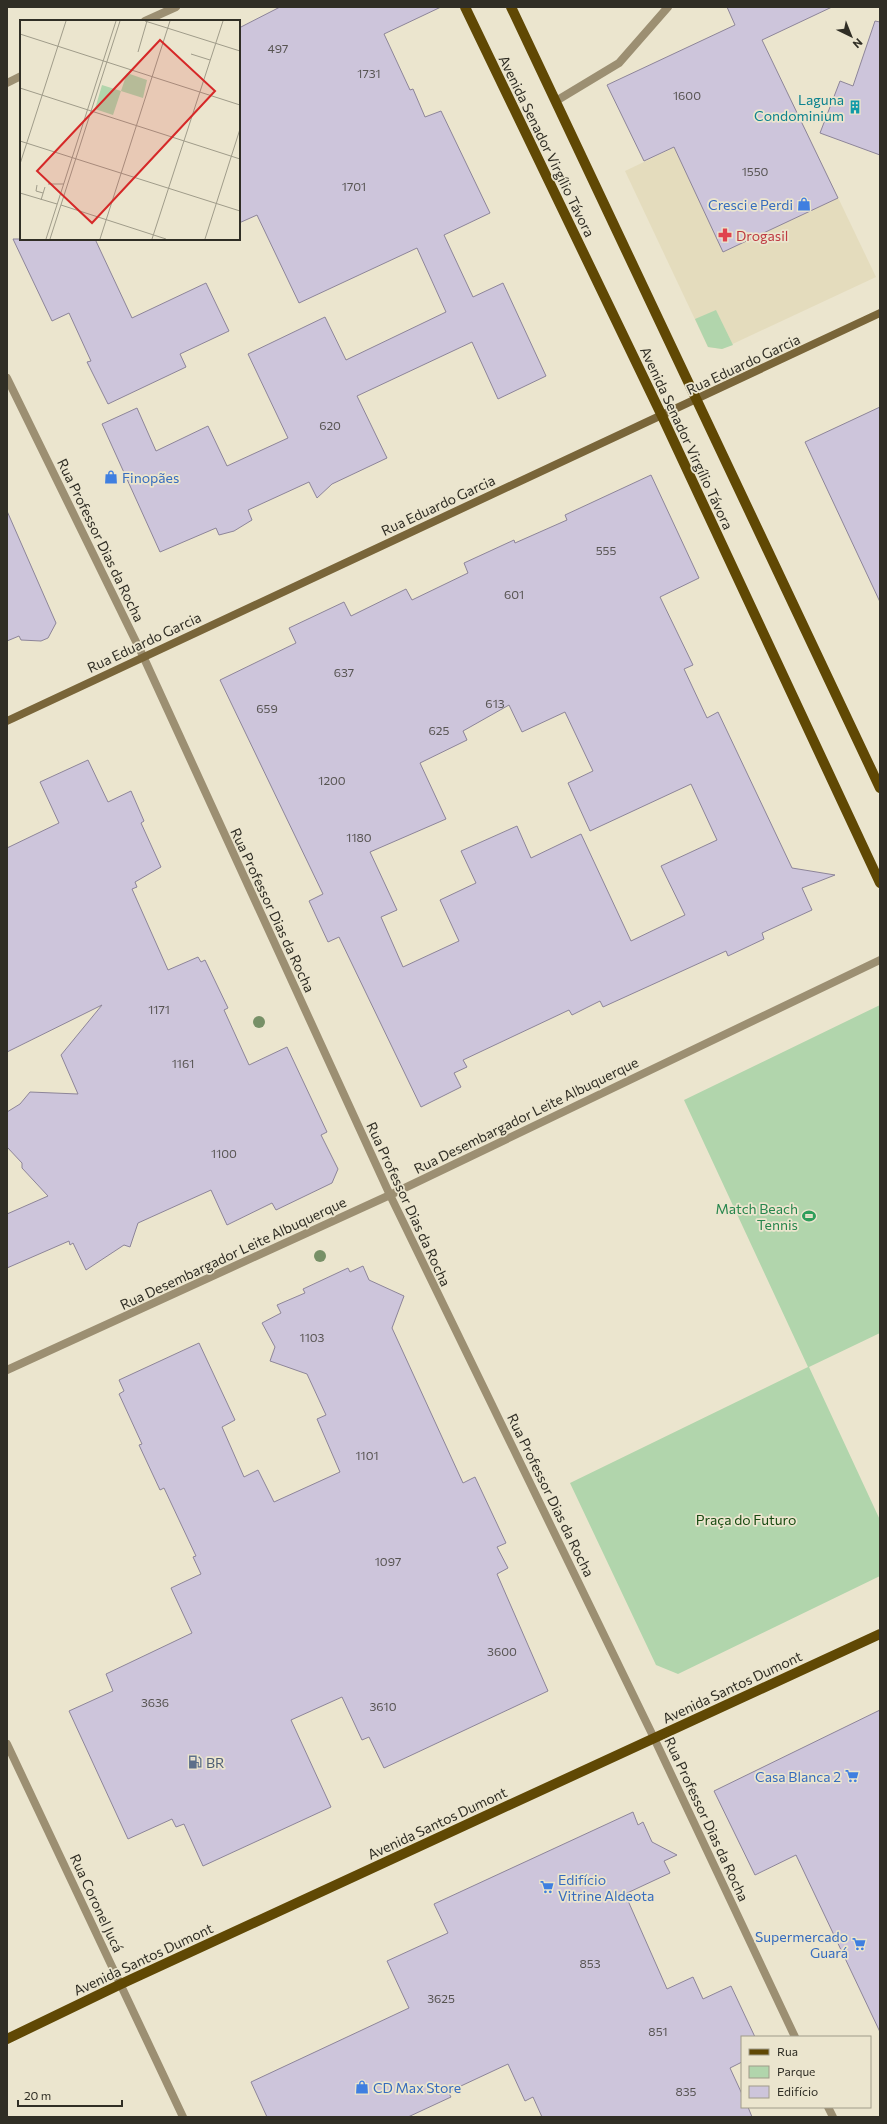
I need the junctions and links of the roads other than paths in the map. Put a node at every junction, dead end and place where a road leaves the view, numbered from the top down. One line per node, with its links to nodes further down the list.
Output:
1 (176, 7): 5 (street)
2 (465, 7): 12 (main road, Avenida Senador Virgílio Távora)
3 (511, 7): 8 (main road, Avenida Senador Virgílio Távora)
4 (668, 7): 8 (street)
5 (147, 20)
6 (20, 76): 7 (street)
7 (7, 83)
8 (556, 101): 11 (main road, Avenida Senador Virgílio Távora)
9 (880, 313): 11 (main road, Rua Eduardo Garcia)
10 (7, 378): 13 (street, Rua Professor Dias da Rocha)
11 (697, 400): 12 (main road, Rua Eduardo Garcia); 15 (main road, Avenida Senador Virgílio Távora)
12 (662, 416): 13 (main road, Rua Eduardo Garcia); 16 (main road, Avenida Senador Virgílio Távora)
13 (143, 656): 14 (main road, Rua Eduardo Garcia); 18 (street, Rua Professor Dias da Rocha)
14 (7, 721)
15 (880, 788)
16 (880, 883)
17 (880, 960): 18 (street, Rua Desembargador Leite Albuquerque)
18 (390, 1195): 19 (street, Rua Desembargador Leite Albuquerque); 21 (street, Rua Professor Dias da Rocha)
19 (7, 1370)
20 (880, 1634): 21 (main road, Avenida Santos Dumont)
21 (654, 1738): 23 (main road, Avenida Santos Dumont); 24 (street, Rua Professor Dias da Rocha)
22 (7, 1744): 23 (street, Rua Coronel Jucá)
23 (121, 1984): 25 (main road, Avenida Santos Dumont); 27 (street, Rua Coronel Jucá)
24 (795, 2036)
25 (7, 2038)
26 (828, 2108): 28 (street)
27 (184, 2117)
28 (833, 2117)

